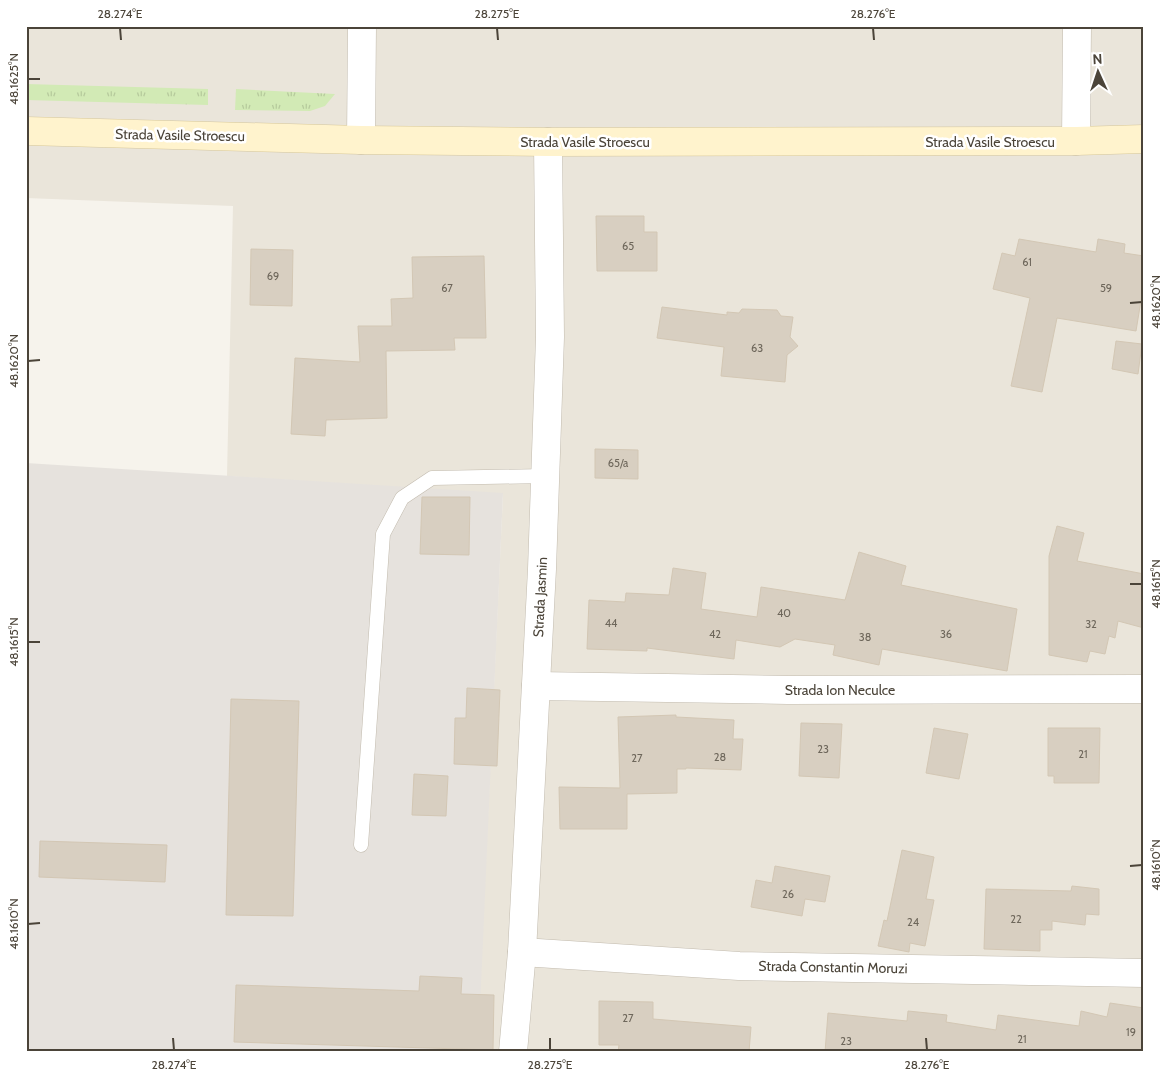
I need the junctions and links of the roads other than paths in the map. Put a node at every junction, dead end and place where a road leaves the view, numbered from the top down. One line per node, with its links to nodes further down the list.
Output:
1 (362, 26): 5 (street)
2 (1077, 26): 7 (street)
3 (26, 132): 5 (main road, Strada Vasile Stroescu)
4 (1144, 139): 7 (main road, Strada Vasile Stroescu)
5 (361, 140): 6 (main road, Strada Vasile Stroescu)
6 (548, 142): 7 (main road, Strada Vasile Stroescu); 8 (street, Strada Jasmin)
7 (1076, 142)
8 (545, 476): 9 (street, Strada Jasmin); 11 (lane)
9 (536, 686): 10 (street, Strada Ion Neculce); 12 (street, Strada Jasmin)
10 (1144, 690)
11 (361, 845)
12 (522, 952): 13 (street, Strada Constantin Moruzi); 14 (street, Strada Jasmin)
13 (1144, 973)
14 (513, 1052)

